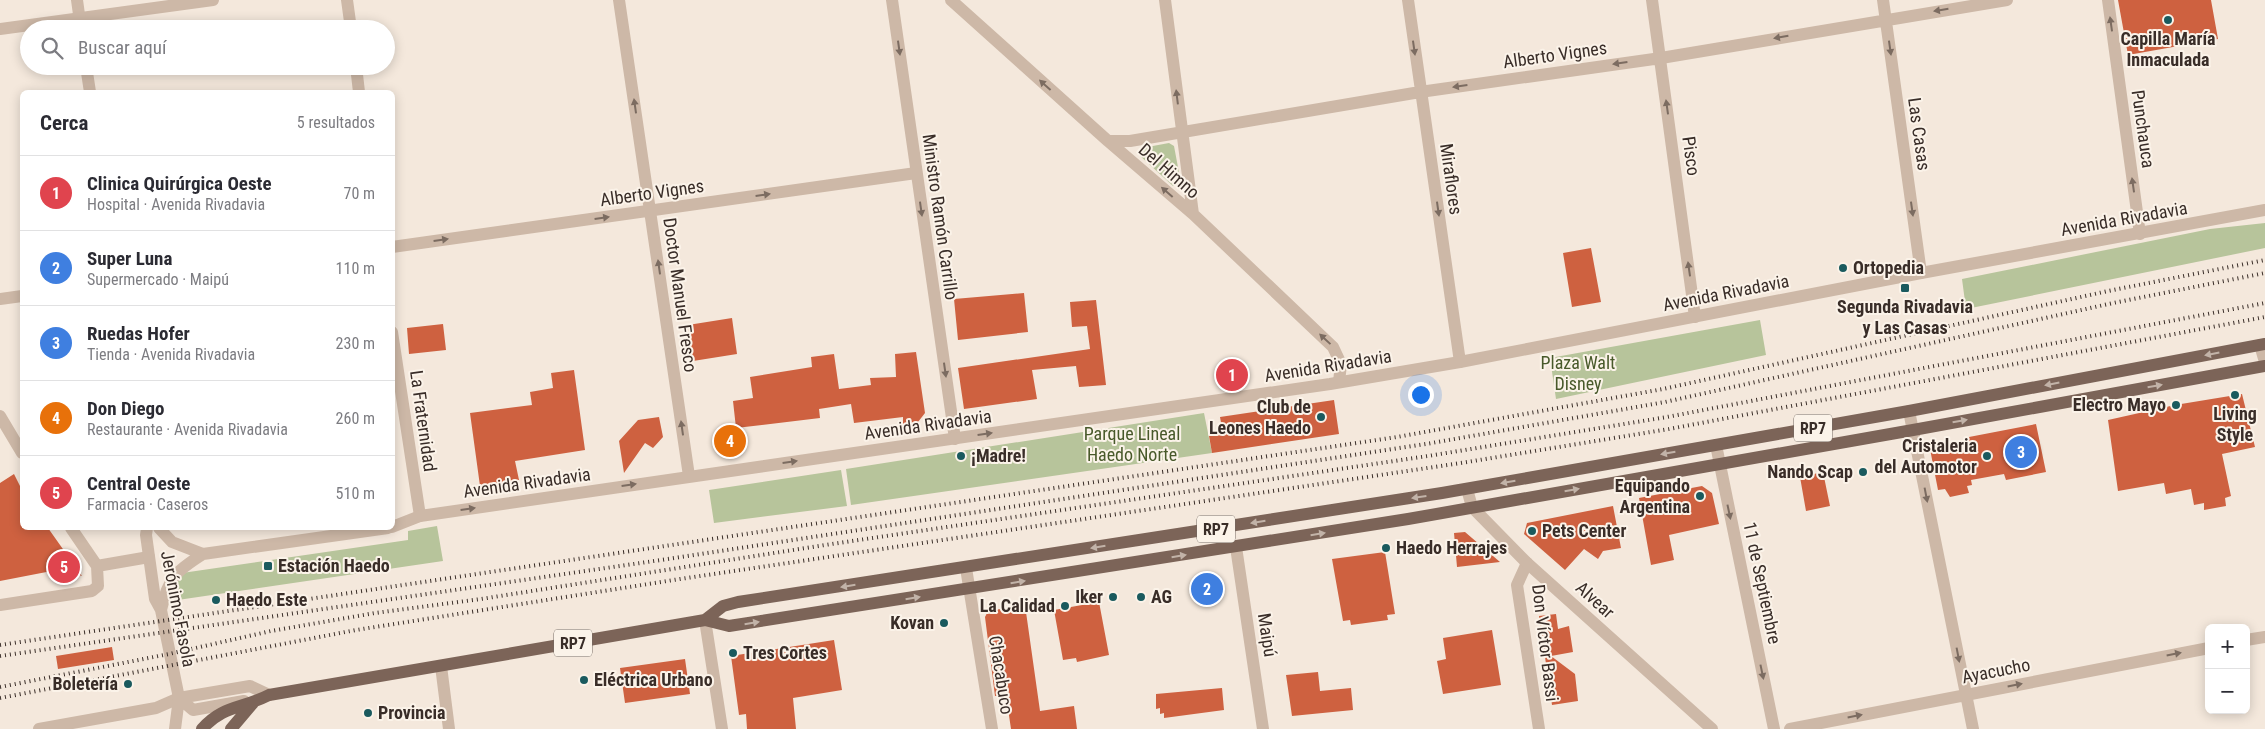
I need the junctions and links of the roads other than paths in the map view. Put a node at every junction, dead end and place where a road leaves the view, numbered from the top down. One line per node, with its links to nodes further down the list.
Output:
1 (77, 0): 14 (street)
2 (213, 0): 15 (street)
3 (347, 0): 16 (street)
4 (619, 0): 29 (street, Doctor Manuel Fresco, one-way to 4)
5 (892, 0): 27 (street, Ministro Ramón Carrillo, one-way to 27)
6 (951, 0): 26 (street, Del Himno, one-way to 6)
7 (1165, 0): 25 (street, one-way to 7)
8 (1408, 0): 24 (street, Miraflores, one-way to 24)
9 (1652, 0): 19 (street, Pisco)
10 (1884, 0): 13 (street, Las Casas)
11 (2006, 0): 13 (street, Alberto Vignes, one-way to 13)
12 (2108, 0): 31 (street, Punchauca, one-way to 12)
13 (1886, 19): 19 (street, Alberto Vignes, one-way to 19); 33 (street, Las Casas, one-way to 33)
14 (80, 20)
15 (102, 20)
16 (350, 20)
17 (20, 28): 18 (street)
18 (0, 29)
19 (1660, 58): 24 (street, Alberto Vignes, one-way to 24); 36 (street, Pisco, one-way to 19)
20 (87, 75): 22 (street)
21 (357, 75): 23 (street)
22 (90, 90)
23 (359, 90)
24 (1420, 92): 25 (street, Alberto Vignes); 39 (street, Miraflores, one-way to 39)
25 (1182, 132): 26 (street, Alberto Vignes); 30 (street)
26 (1108, 141): 30 (street, Del Himno, one-way to 26)
27 (916, 172): 29 (street, Alberto Vignes, one-way to 27); 45 (street, Ministro Ramón Carrillo, one-way to 45)
28 (2265, 210): 31 (street, Avenida Rivadavia)
29 (651, 212): 32 (street, Alberto Vignes, one-way to 29); 49 (street, Doctor Manuel Fresco, one-way to 29)
30 (1193, 214): 41 (street, Del Himno, one-way to 30)
31 (2140, 234): 33 (street, Avenida Rivadavia)
32 (395, 247)
33 (1921, 273): 36 (street, Avenida Rivadavia)
34 (20, 296): 35 (street)
35 (0, 299)
36 (1695, 317): 39 (street, Avenida Rivadavia)
37 (2262, 345): 40 (street); 42 (main road, RP7, one-way to 42)
38 (395, 352): 52 (street, La Fraternidad)
39 (1460, 362): 41 (street, Avenida Rivadavia)
40 (2265, 364): 44 (main road, RP7, one-way to 40)
41 (1340, 382): 45 (street, Avenida Rivadavia, one-way to 41)
42 (1909, 411): 44 (street); 46 (main road, RP7)
43 (0, 416): 47 (street)
44 (1912, 430): 48 (main road, RP7); 73 (street, one-way to 73)
45 (955, 439): 49 (street, Avenida Rivadavia, one-way to 45)
46 (1716, 445): 48 (street, 11 de Septiembre); 50 (main road, RP7, one-way to 50)
47 (20, 450)
48 (1719, 465): 51 (main road, RP7, one-way to 48); 86 (street, 11 de Septiembre, one-way to 86)
49 (689, 476): 52 (street, Avenida Rivadavia, one-way to 49)
50 (1467, 489): 51 (street, Alvear); 63 (main road, RP7, one-way to 63)
51 (1472, 507): 58 (main road, RP7, one-way to 51); 61 (street, Alvear)
52 (420, 516): 53 (street, Avenida Rivadavia)
53 (395, 526)
54 (72, 530): 62 (street)
55 (147, 530): 60 (street, Jerónimo Fasola)
56 (161, 530): 59 (street)
57 (374, 530): 59 (street)
58 (1236, 547): 64 (main road, RP7, one-way to 58); 83 (street, Maipú)
59 (203, 554): 66 (street)
60 (149, 557): 62 (street); 66 (street, Jerónimo Fasola)
61 (1527, 563): 84 (street, Don Víctor Bassi); 85 (street, Alvear)
62 (97, 566): 65 (street)
63 (966, 568): 64 (street, Chacabuco); 67 (main road, RP7, one-way to 67)
64 (970, 589): 67 (main road, RP7, one-way to 64); 82 (street, Chacabuco)
65 (0, 605)
66 (161, 610): 74 (street, Jerónimo Fasola)
67 (705, 620): 71 (main road, RP7); 81 (street)
68 (2265, 637): 69 (street)
69 (2250, 639)
70 (2205, 649): 73 (street, Ayacucho, one-way to 70)
71 (441, 666): 72 (main road, RP7); 80 (street)
72 (269, 695): 74 (street); 75 (main road, RP7)
73 (1966, 695): 87 (street, Ayacucho, one-way to 73); 88 (street)
74 (179, 698): 75 (street); 76 (street); 77 (street, Jerónimo Fasola)
75 (253, 703): 78 (main road, RP7); 79 (main road, RP7)
76 (39, 729)
77 (175, 729)
78 (202, 729)
79 (231, 729)
80 (449, 729)
81 (722, 729)
82 (992, 729)
83 (1263, 729)
84 (1539, 729)
85 (1712, 729)
86 (1774, 729)
87 (1790, 729)
88 (1973, 729)

